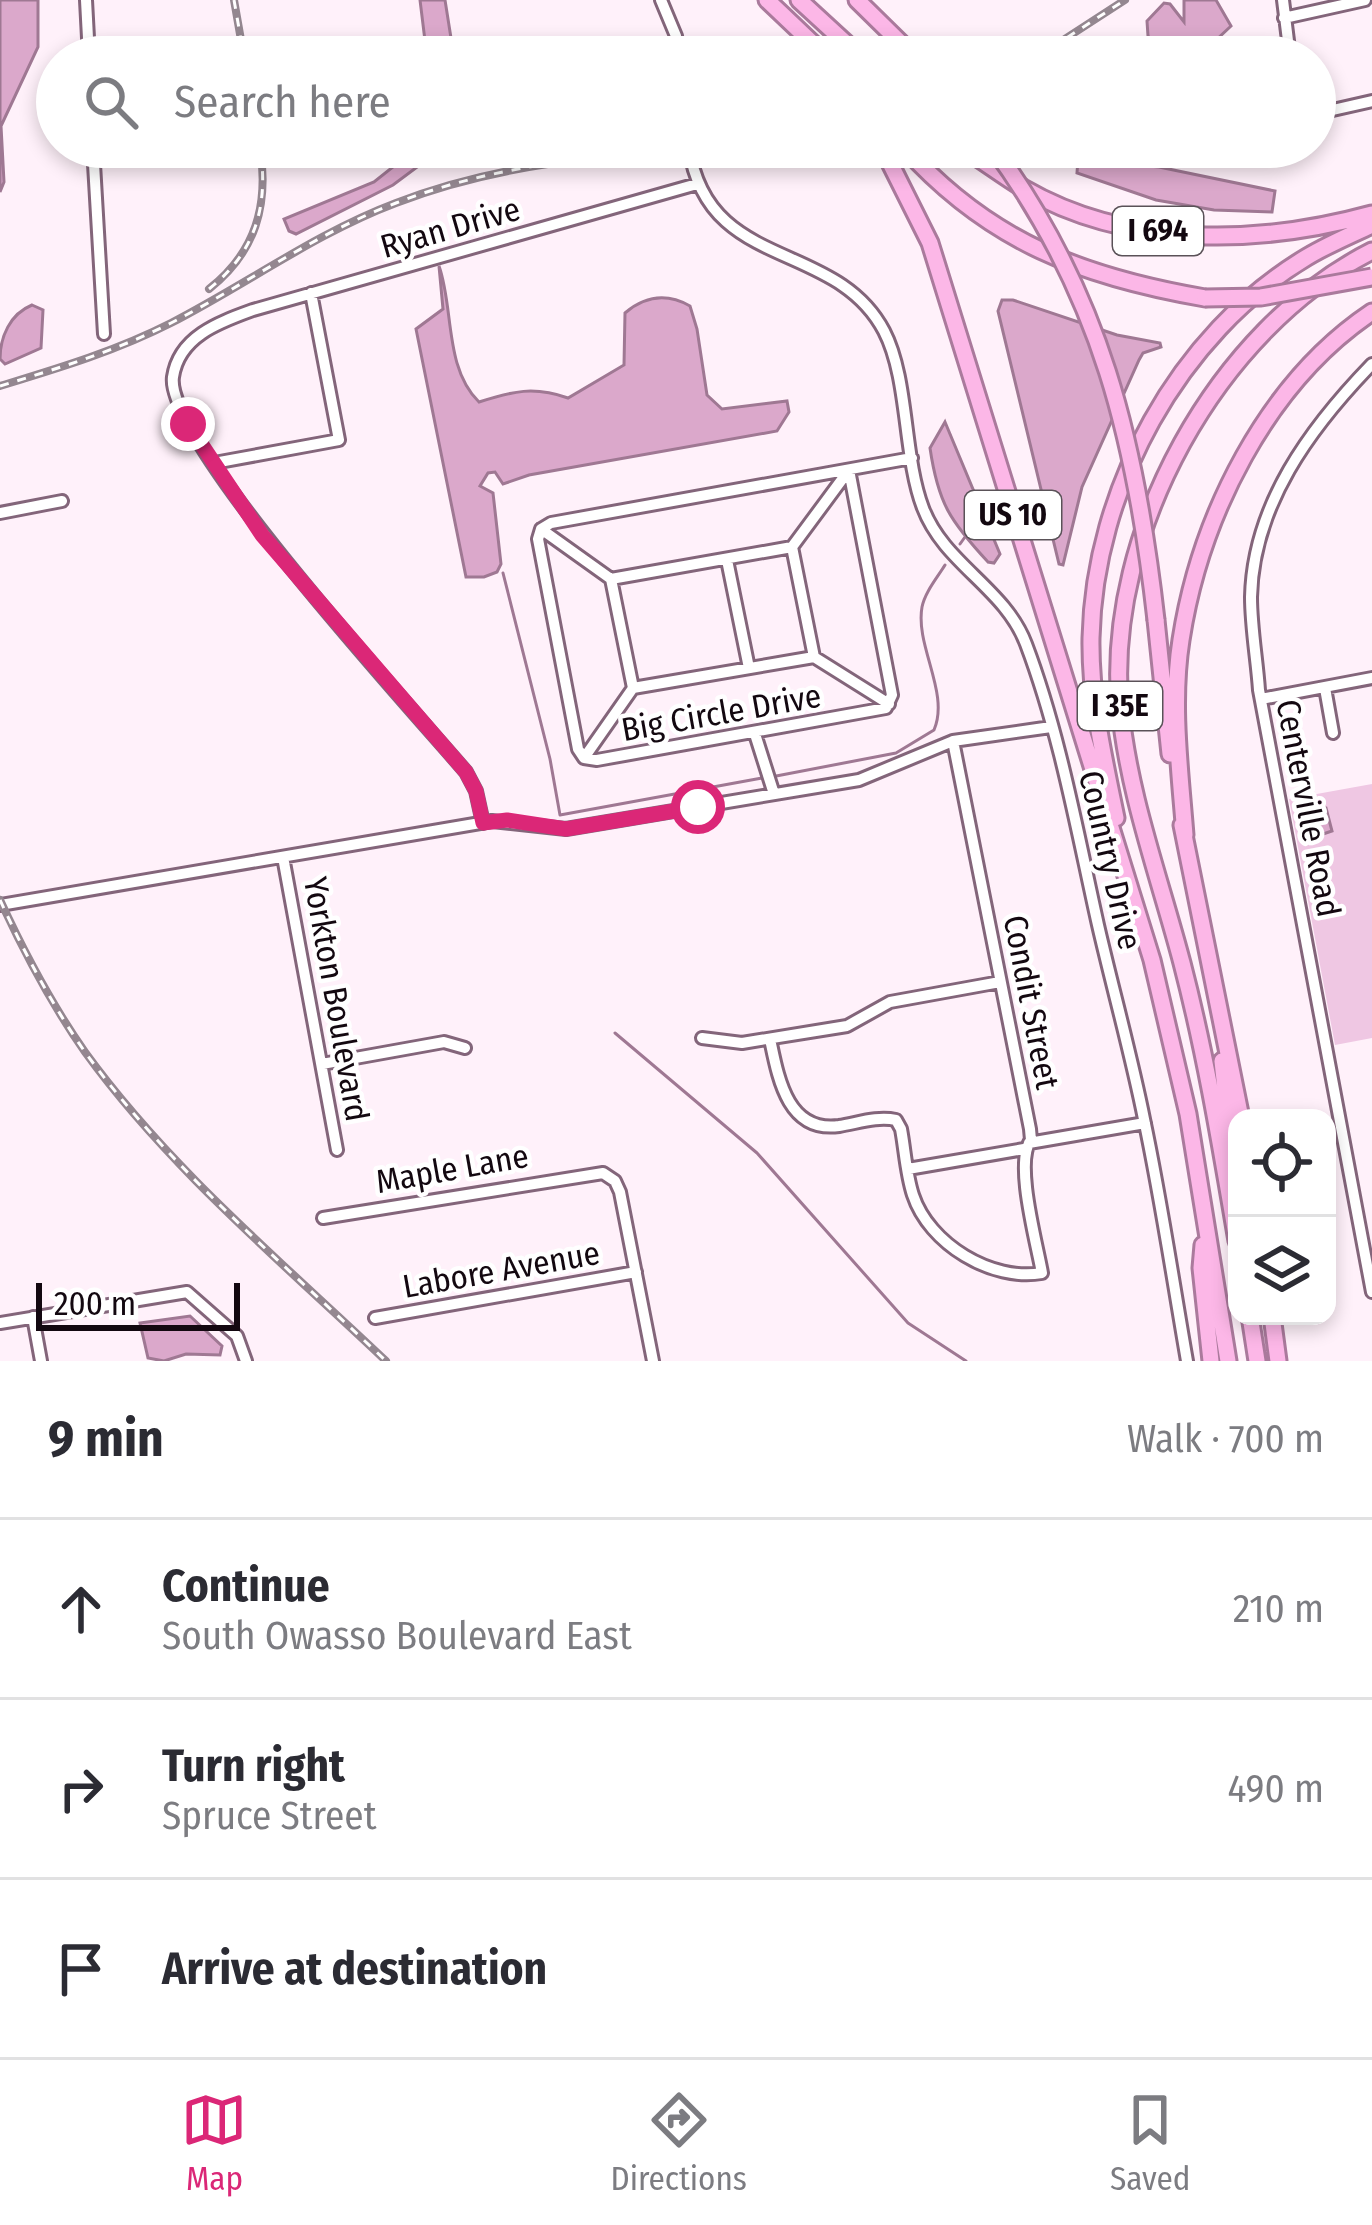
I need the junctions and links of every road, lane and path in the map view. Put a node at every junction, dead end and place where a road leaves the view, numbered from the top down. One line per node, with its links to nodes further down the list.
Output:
1 (86, 0): 9 (street)
2 (661, 0): 10 (street)
3 (767, 0): 11 (highway)
4 (799, 0): 12 (highway)
5 (857, 0): 13 (highway)
6 (1283, 0): 8 (street)
7 (1365, 0): 8 (street)
8 (1284, 18): 14 (street)
9 (87, 36)
10 (676, 36)
11 (805, 36)
12 (838, 36)
13 (894, 36)
14 (1287, 36)
15 (1372, 100): 16 (street)
16 (1336, 109)
17 (94, 168): 30 (street)
18 (694, 168): 23 (street, Country Drive)
19 (892, 168): 57 (highway, US 10)
20 (924, 168): 27 (highway, I 694, bridge)
21 (993, 168): 24 (highway, I 694)
22 (1007, 168): 55 (highway, bridge)
23 (697, 184): 28 (street, Ryan Drive); 32 (street, Country Drive)
24 (1372, 214)
25 (1372, 225): 57 (highway, I 35E)
26 (1372, 251): 73 (highway, I 35E)
27 (1372, 277)
28 (311, 293): 33 (street, Ryan Drive); 33 (street)
29 (1372, 312): 55 (highway)
30 (104, 334)
31 (1372, 364): 46 (street, Centerville Road)
32 (912, 458): 34 (street); 48 (street, Country Drive)
33 (214, 463): 54 (street)
34 (849, 470): 37 (street); 38 (street); 47 (street)
35 (62, 501): 36 (street)
36 (0, 513)
37 (541, 529): 40 (street); 52 (street, Big Circle Drive)
38 (792, 547): 39 (street); 41 (street)
39 (727, 560): 40 (street); 42 (street)
40 (611, 579): 44 (street)
41 (814, 657): 42 (street); 47 (street)
42 (748, 668): 44 (street)
43 (1372, 678): 45 (street)
44 (633, 688): 52 (street)
45 (1325, 688): 46 (street); 50 (street)
46 (1261, 699): 72 (street, Centerville Road)
47 (889, 704): 49 (street, Big Circle Drive)
48 (1051, 727): 51 (street); 67 (street, Country Drive)
49 (754, 734): 52 (street, Big Circle Drive); 53 (street)
50 (1333, 734)
51 (953, 741): 53 (street); 60 (street, Condit Street)
52 (584, 758)
53 (774, 794): 54 (street)
54 (483, 823): 56 (street)
55 (1185, 835): 59 (highway)
56 (283, 857): 58 (street); 64 (street, Yorkton Boulevard)
57 (1131, 889): 75 (highway, I 35E)
58 (0, 905)
59 (1211, 965): 65 (highway); 66 (highway)
60 (1000, 982): 62 (street); 68 (street, Condit Street)
61 (702, 1038): 62 (street)
62 (770, 1039): 70 (street)
63 (465, 1048): 64 (street)
64 (322, 1064): 69 (street, Yorkton Boulevard)
65 (1239, 1109)
66 (1228, 1115)
67 (1145, 1124): 68 (street); 86 (street, Country Drive)
68 (1026, 1146): 70 (street); 70 (street, Condit Street)
69 (338, 1150)
70 (908, 1169)
71 (1372, 1208): 72 (street)
72 (1357, 1211): 77 (street, Centerville Road)
73 (1233, 1217)
74 (323, 1218): 76 (street, Maple Lane)
75 (1204, 1218): 87 (highway); 88 (highway, I 35E)
76 (636, 1272): 79 (street, Labore Avenue); 85 (street)
77 (1372, 1292)
78 (33, 1317): 80 (street); 83 (street); 84 (street)
79 (376, 1318)
80 (0, 1323)
81 (1251, 1325): 89 (highway)
82 (1273, 1325): 90 (highway)
83 (41, 1361)
84 (246, 1361)
85 (653, 1361)
86 (1186, 1361)
87 (1210, 1361)
88 (1228, 1361)
89 (1258, 1361)
90 (1278, 1361)

